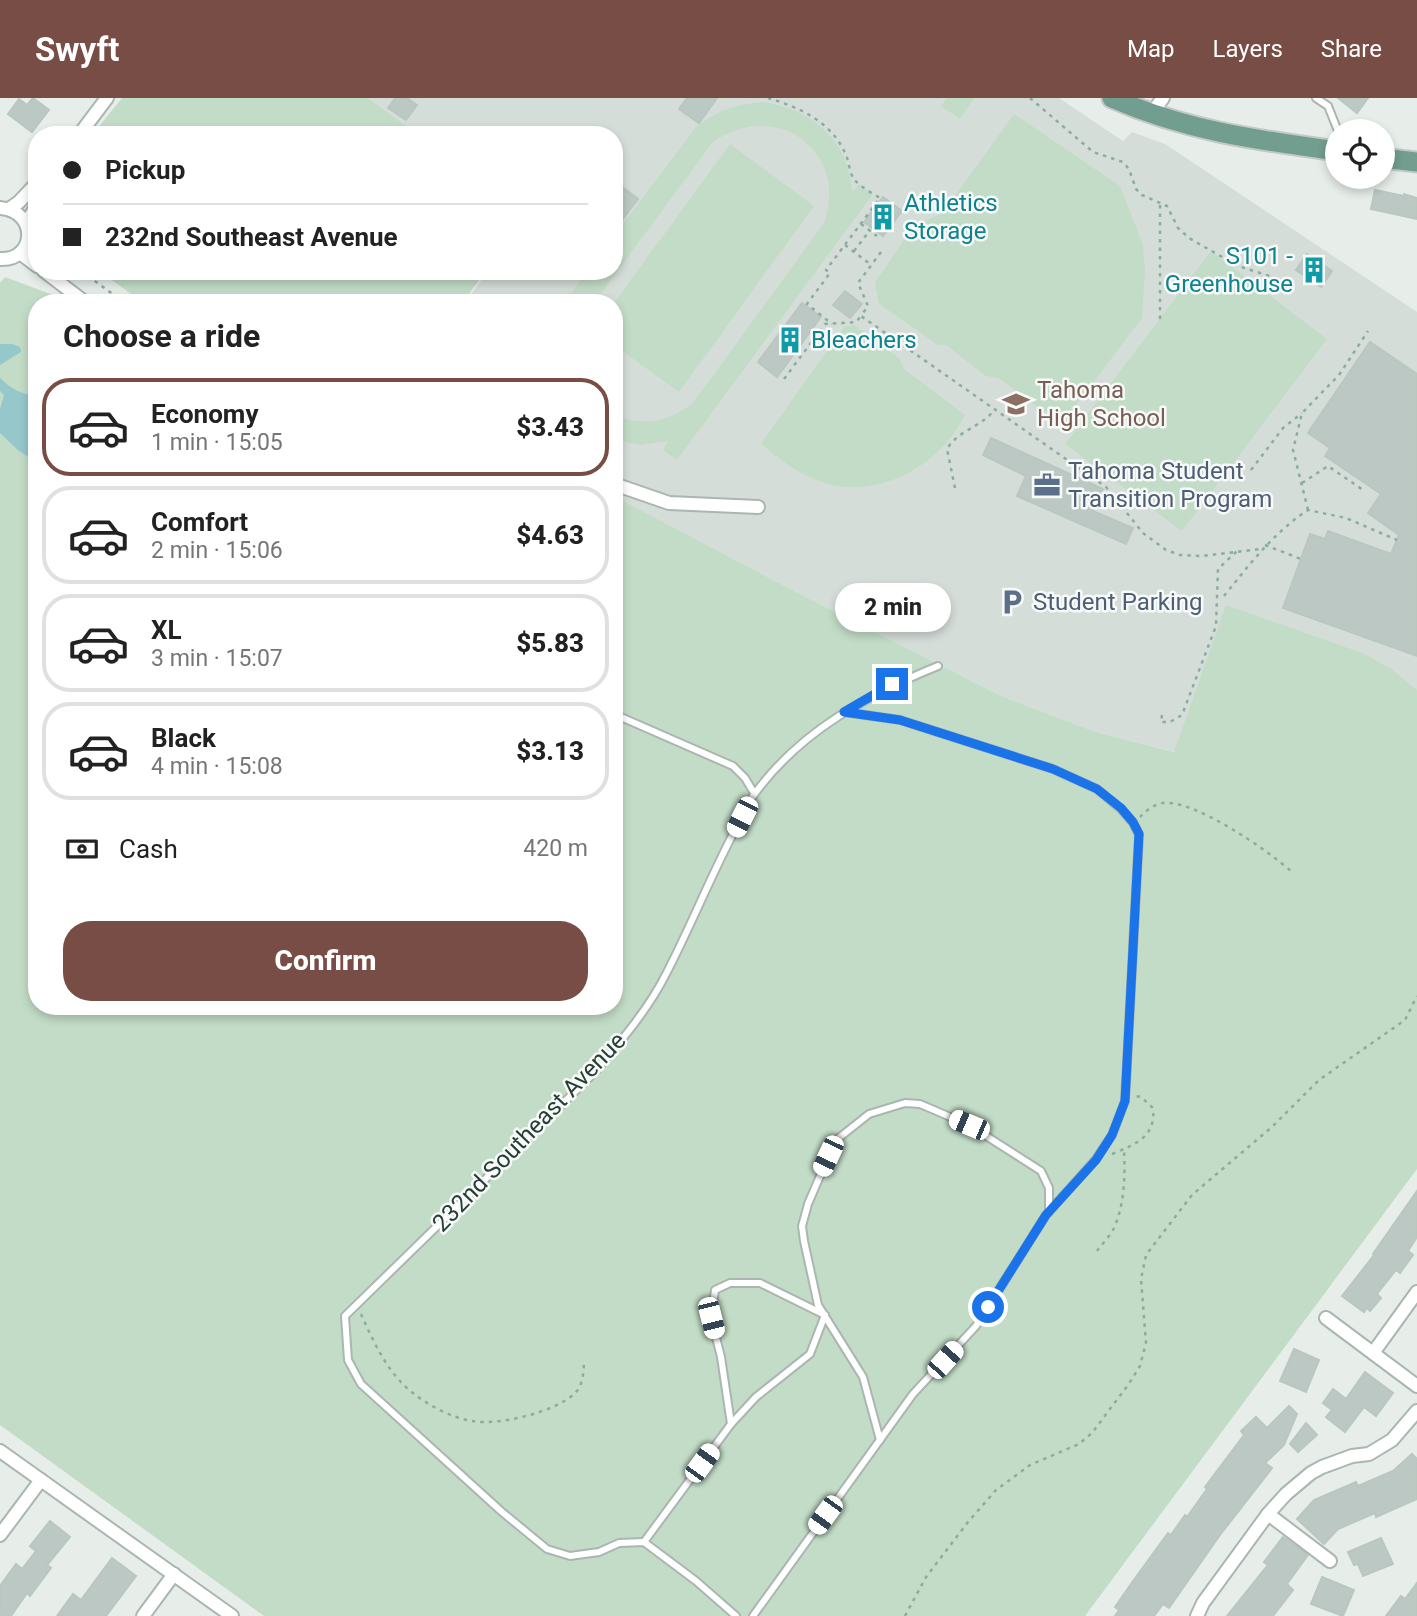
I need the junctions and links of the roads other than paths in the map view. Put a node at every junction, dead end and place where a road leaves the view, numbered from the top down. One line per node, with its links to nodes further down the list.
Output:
1 (107, 98): 7 (street)
2 (1112, 98): 5 (main road)
3 (1163, 98): 5 (street)
4 (1315, 98): 6 (lane)
5 (1150, 115): 8 (main road)
6 (1333, 119)
7 (86, 126)
8 (1325, 149)
9 (1395, 159): 10 (main road)
10 (1417, 162)
11 (28, 192): 12 (street)
12 (5, 208): 14 (street)
13 (28, 221): 14 (street)
14 (26, 224): 15 (street)
15 (28, 241): 16 (street)
16 (20, 253): 17 (street); 18 (street)
17 (0, 259)
18 (28, 259)
19 (56, 280): 21 (street)
20 (58, 280): 21 (street)
21 (61, 284): 22 (street)
22 (74, 294)
23 (623, 487): 24 (street)
24 (758, 507)
25 (938, 666): 26 (lane, 232nd Southeast Avenue)
26 (844, 712): 28 (lane, 232nd Southeast Avenue); 29 (lane)
27 (623, 718): 28 (lane)
28 (754, 793): 42 (lane, 232nd Southeast Avenue)
29 (1049, 1212): 31 (lane); 37 (lane)
30 (1417, 1292): 33 (street)
31 (825, 1315): 36 (lane); 36 (lane); 37 (lane)
32 (1326, 1318): 33 (street)
33 (1373, 1353): 34 (street)
34 (1417, 1386)
35 (1417, 1411): 40 (street)
36 (731, 1424): 42 (lane)
37 (880, 1440): 48 (lane)
38 (0, 1451): 39 (street)
39 (41, 1480): 41 (street); 44 (street)
40 (1268, 1514): 43 (street); 49 (street)
41 (0, 1535)
42 (644, 1542): 47 (lane)
43 (1330, 1560)
44 (174, 1574): 45 (street); 46 (street)
45 (143, 1616)
46 (232, 1616)
47 (736, 1616)
48 (753, 1616)
49 (1197, 1616)

